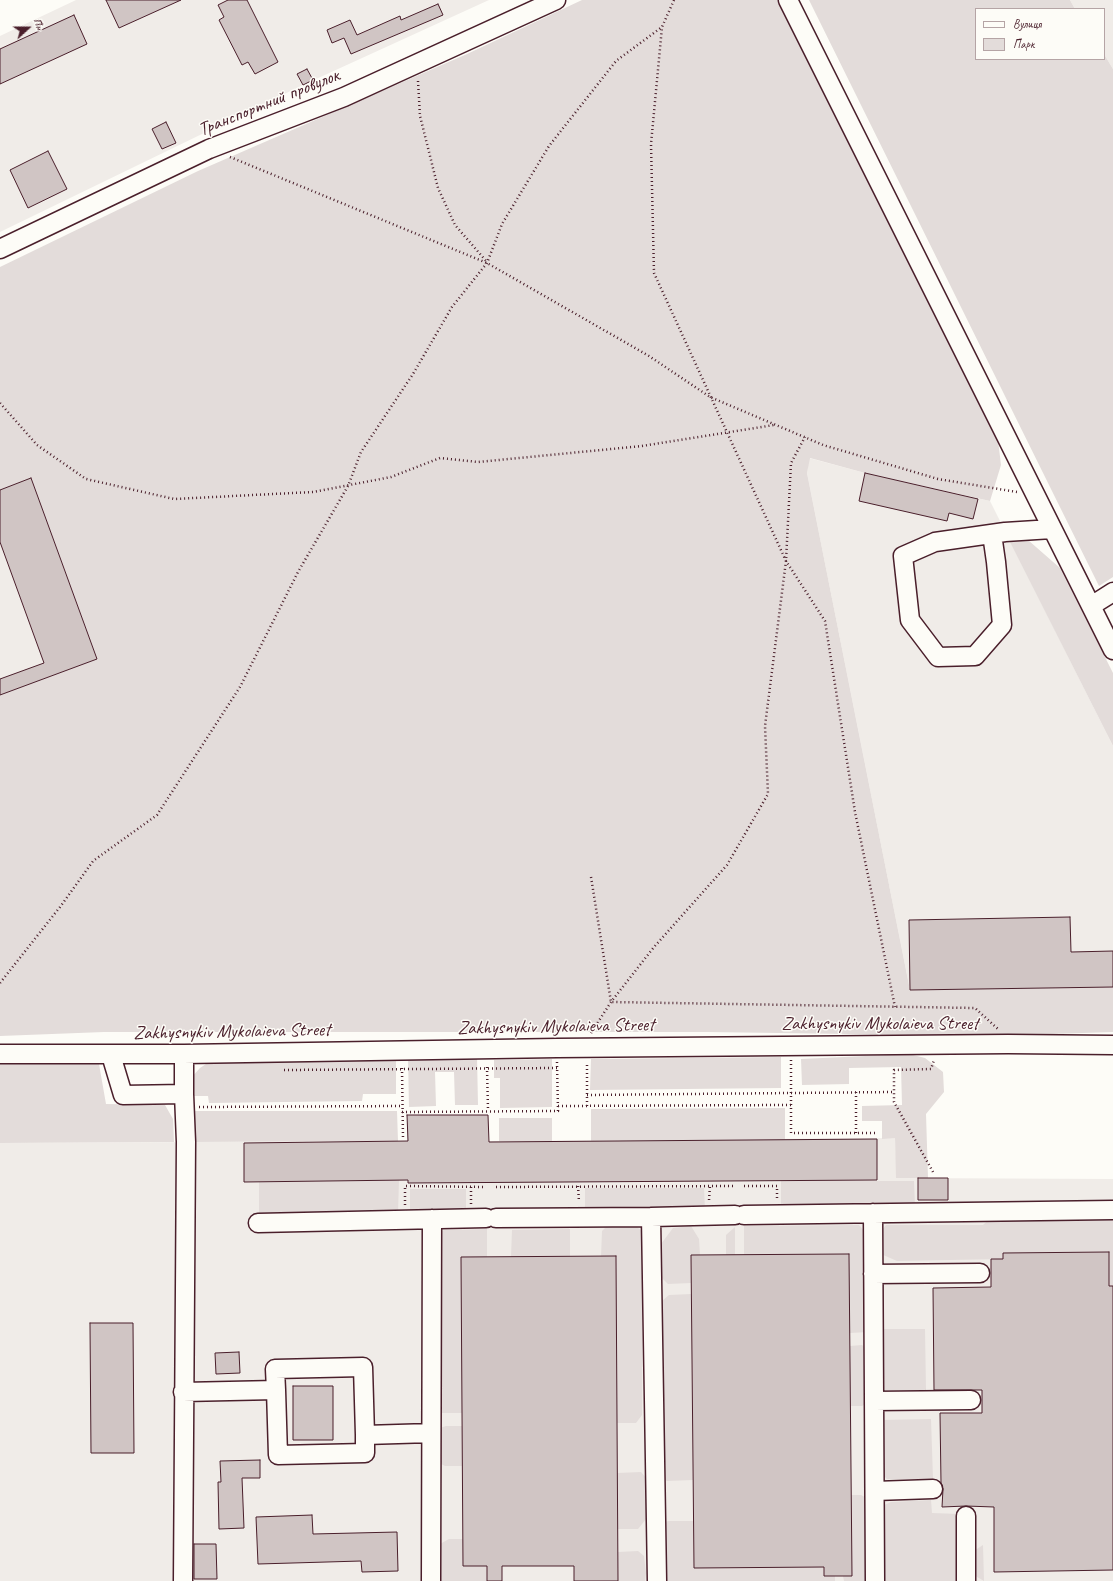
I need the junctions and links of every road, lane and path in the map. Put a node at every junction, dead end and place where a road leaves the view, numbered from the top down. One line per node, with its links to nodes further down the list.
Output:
1 (556, 0): 5 (street, Транспортний провулок)
2 (674, 0): 4 (path)
3 (788, 0): 15 (street)
4 (662, 27): 8 (path); 9 (path)
5 (417, 64): 6 (street, Транспортний провулок); 8 (path)
6 (209, 149): 7 (street, Транспортний провулок); 8 (path)
7 (0, 249)
8 (487, 263): 9 (path); 14 (path)
9 (710, 397): 11 (path); 12 (path)
10 (0, 403): 14 (path)
11 (774, 424): 12 (path); 13 (path)
12 (727, 433): 14 (path); 18 (path)
13 (804, 437): 15 (path); 18 (path)
14 (348, 486): 23 (path)
15 (1035, 495): 16 (street)
16 (1052, 529): 17 (street); 20 (street)
17 (992, 534): 17 (street)
18 (786, 561): 24 (path); 25 (path)
19 (1113, 592): 20 (street)
20 (1091, 606): 21 (street)
21 (1113, 650)
22 (591, 877): 24 (path)
23 (0, 983)
24 (611, 1002): 25 (path); 31 (path)
25 (895, 1007): 26 (path)
26 (1008, 1044): 27 (street, Zakhysnykiv Mykolaieva Street); 29 (street, Zakhysnykiv Mykolaieva Street)
27 (940, 1045): 28 (street, Zakhysnykiv Mykolaieva Street); 42 (path)
28 (791, 1046): 31 (street, Zakhysnykiv Mykolaieva Street); 43 (path)
29 (1113, 1046)
30 (557, 1048): 31 (street, Zakhysnykiv Mykolaieva Street); 32 (street, Zakhysnykiv Mykolaieva Street); 37 (path)
31 (584, 1048): 44 (path)
32 (487, 1049): 33 (street, Zakhysnykiv Mykolaieva Street); 38 (path)
33 (402, 1050): 35 (street, Zakhysnykiv Mykolaieva Street); 40 (path)
34 (0, 1054): 36 (street, Zakhysnykiv Mykolaieva Street)
35 (184, 1054): 36 (street, Zakhysnykiv Mykolaieva Street); 45 (street)
36 (111, 1055): 45 (street)
37 (557, 1068): 38 (path); 48 (path)
38 (487, 1069): 40 (path); 50 (path)
39 (279, 1070): 40 (path)
40 (402, 1070): 47 (path)
41 (856, 1092): 42 (path); 43 (path); 53 (path)
42 (894, 1092): 55 (path)
43 (792, 1093): 44 (path); 46 (path)
44 (587, 1095): 49 (path)
45 (184, 1100): 47 (path); 70 (street)
46 (791, 1105): 49 (path); 53 (path)
47 (402, 1106): 51 (path)
48 (558, 1106): 49 (path); 50 (path)
49 (587, 1106)
50 (488, 1110): 51 (path)
51 (402, 1112): 54 (path)
52 (875, 1132): 53 (path)
53 (856, 1133)
54 (403, 1138)
55 (933, 1172)
56 (405, 1186): 60 (path)
57 (734, 1186): 61 (path)
58 (744, 1186): 59 (path)
59 (777, 1186)
60 (486, 1187)
61 (496, 1187)
62 (1113, 1210): 63 (street)
63 (873, 1213): 64 (street); 68 (street)
64 (651, 1217): 65 (street); 80 (street)
65 (432, 1219): 66 (street); 73 (street)
66 (258, 1223)
67 (980, 1273): 68 (street)
68 (873, 1274): 72 (street)
69 (276, 1390): 70 (street); 74 (street); 74 (street)
70 (183, 1392): 78 (street)
71 (971, 1400): 72 (street)
72 (874, 1401): 76 (street)
73 (431, 1433): 74 (street); 79 (street)
74 (365, 1435)
75 (933, 1490): 76 (street)
76 (875, 1491): 81 (street)
77 (966, 1516): 82 (street)
78 (183, 1581)
79 (431, 1581)
80 (657, 1581)
81 (875, 1581)
82 (966, 1581)

